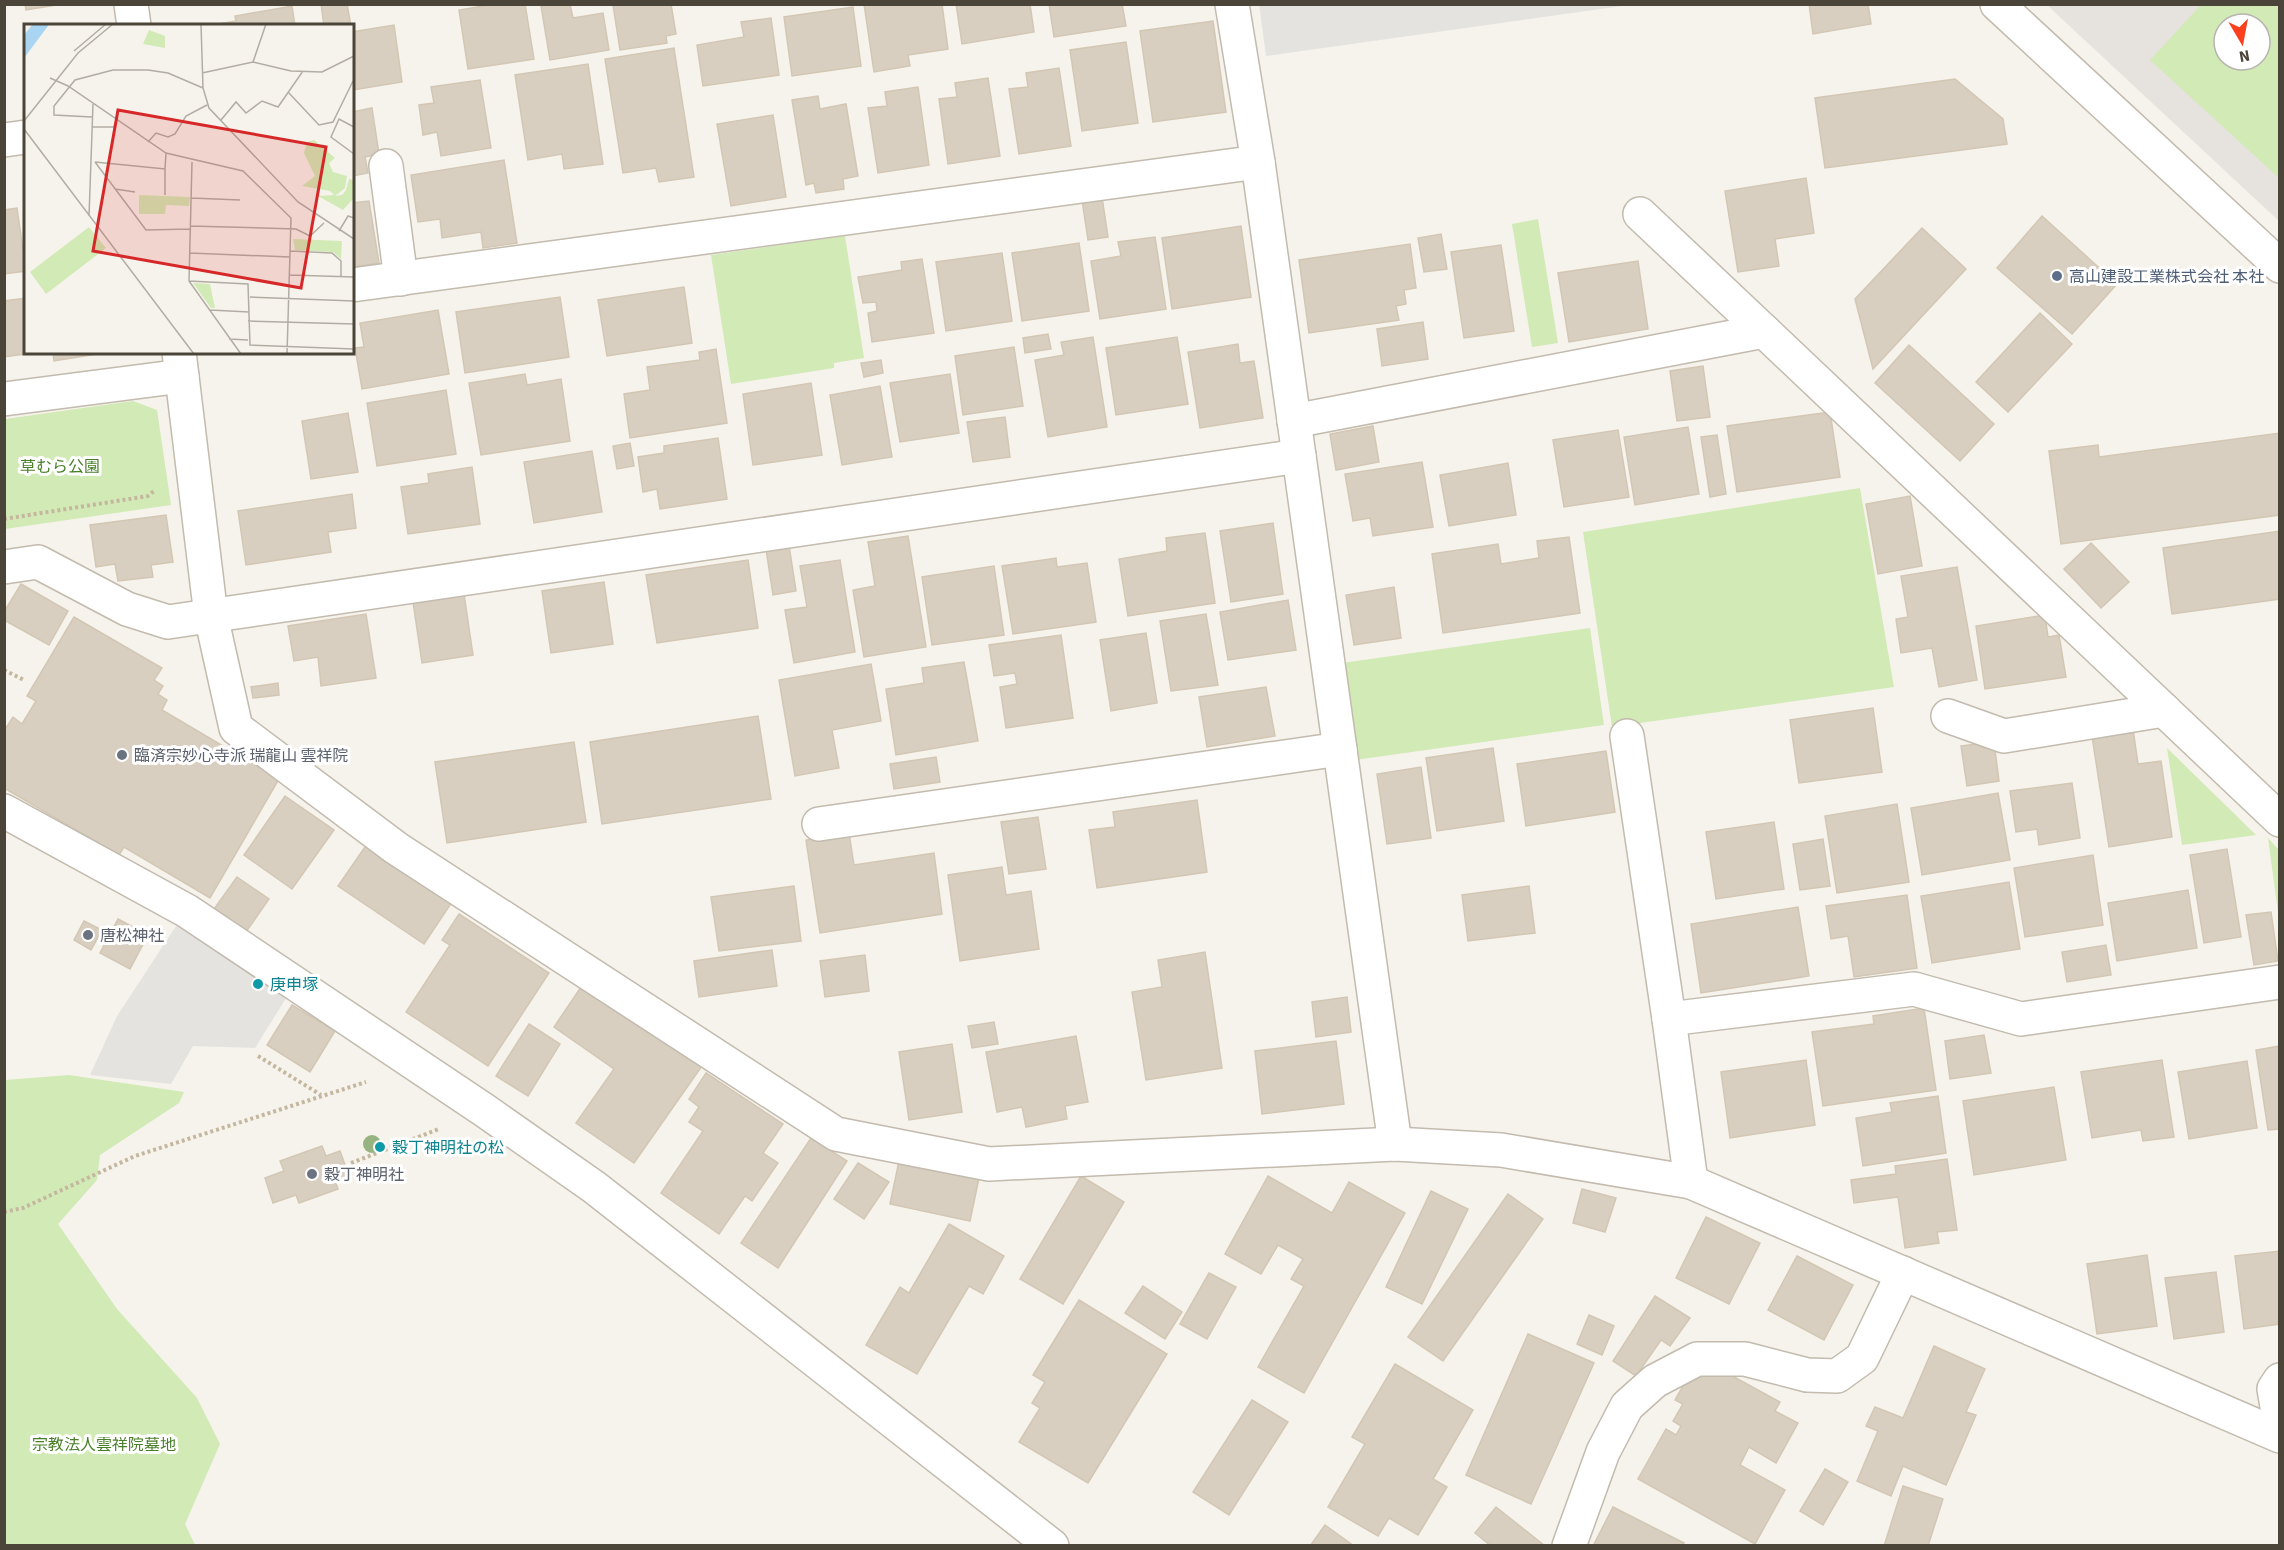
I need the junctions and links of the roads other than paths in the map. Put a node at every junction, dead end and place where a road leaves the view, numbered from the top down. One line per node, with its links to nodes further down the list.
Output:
1 (132, 4): 4 (street)
2 (1232, 4): 7 (street)
3 (1997, 4): 10 (street)
4 (134, 24)
5 (24, 137): 6 (street)
6 (4, 140)
7 (1258, 162): 11 (street); 16 (street)
8 (386, 166): 11 (street)
9 (1640, 214): 13 (street)
10 (2280, 266)
11 (401, 279): 12 (street)
12 (354, 285)
13 (1764, 331): 16 (street); 20 (street)
14 (181, 364): 15 (street); 19 (street)
15 (4, 399)
16 (1294, 421): 17 (street)
17 (1299, 456): 19 (street); 23 (street)
18 (4, 567): 19 (street)
19 (211, 616): 29 (street)
20 (2164, 710): 21 (street); 25 (street)
21 (1948, 716)
22 (1627, 736): 28 (street)
23 (1340, 749): 26 (street); 29 (street)
24 (4, 811): 35 (street)
25 (2280, 820)
26 (819, 824)
27 (2280, 982): 28 (street)
28 (1668, 1019): 30 (street)
29 (1395, 1144): 30 (street)
30 (1690, 1182): 31 (street)
31 (1903, 1273): 34 (street); 36 (street)
32 (2280, 1380): 33 (street)
33 (2280, 1424)
34 (2280, 1436)
35 (1052, 1545)
36 (1569, 1545)

